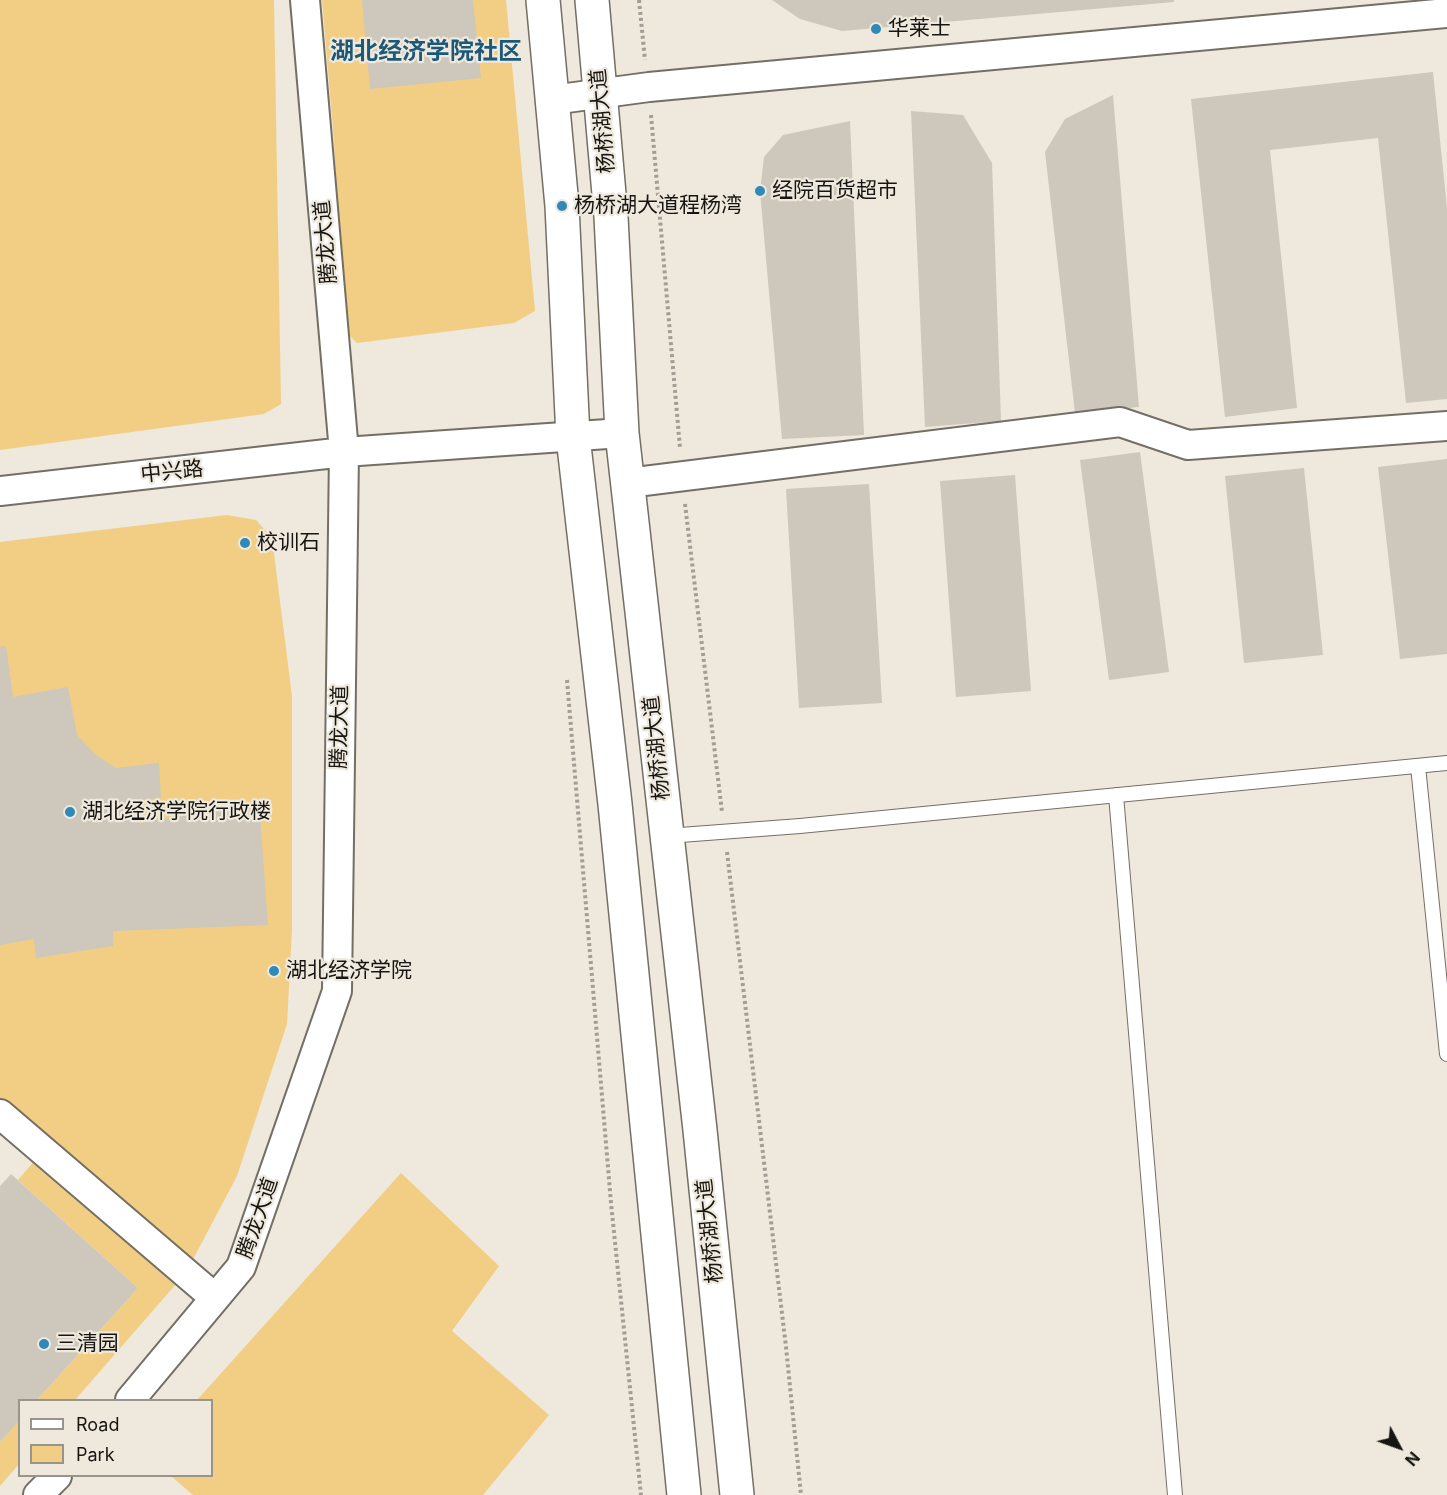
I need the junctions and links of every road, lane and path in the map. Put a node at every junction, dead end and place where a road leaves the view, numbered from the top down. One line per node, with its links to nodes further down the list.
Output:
1 (305, 0): 12 (street, 腾龙大道)
2 (543, 0): 8 (main road)
3 (592, 0): 7 (main road, 杨桥湖大道)
4 (639, 0): 6 (path)
5 (1447, 13): 6 (street)
6 (648, 87): 7 (street); 13 (path)
7 (600, 93): 8 (street); 10 (main road, 杨桥湖大道)
8 (552, 100): 11 (main road)
9 (1447, 426): 13 (street)
10 (622, 433): 11 (street, 中兴路); 14 (main road, 杨桥湖大道)
11 (573, 437): 12 (street, 中兴路); 29 (main road)
12 (344, 452): 15 (street, 中兴路); 24 (street, 腾龙大道)
13 (683, 476): 14 (street); 20 (path)
14 (627, 483): 21 (main road, 杨桥湖大道)
15 (0, 491)
16 (567, 678): 28 (path)
17 (1447, 763): 18 (lane)
18 (1419, 766): 19 (lane); 22 (lane)
19 (1116, 795): 20 (lane); 32 (lane)
20 (724, 831): 21 (lane); 31 (path)
21 (667, 836): 30 (main road, 杨桥湖大道)
22 (1447, 1054)
23 (0, 1114): 24 (street)
24 (215, 1298): 25 (street, 腾龙大道)
25 (132, 1399)
26 (56, 1477): 27 (street)
27 (38, 1495)
28 (641, 1495)
29 (684, 1495)
30 (737, 1495)
31 (801, 1495)
32 (1175, 1495)

